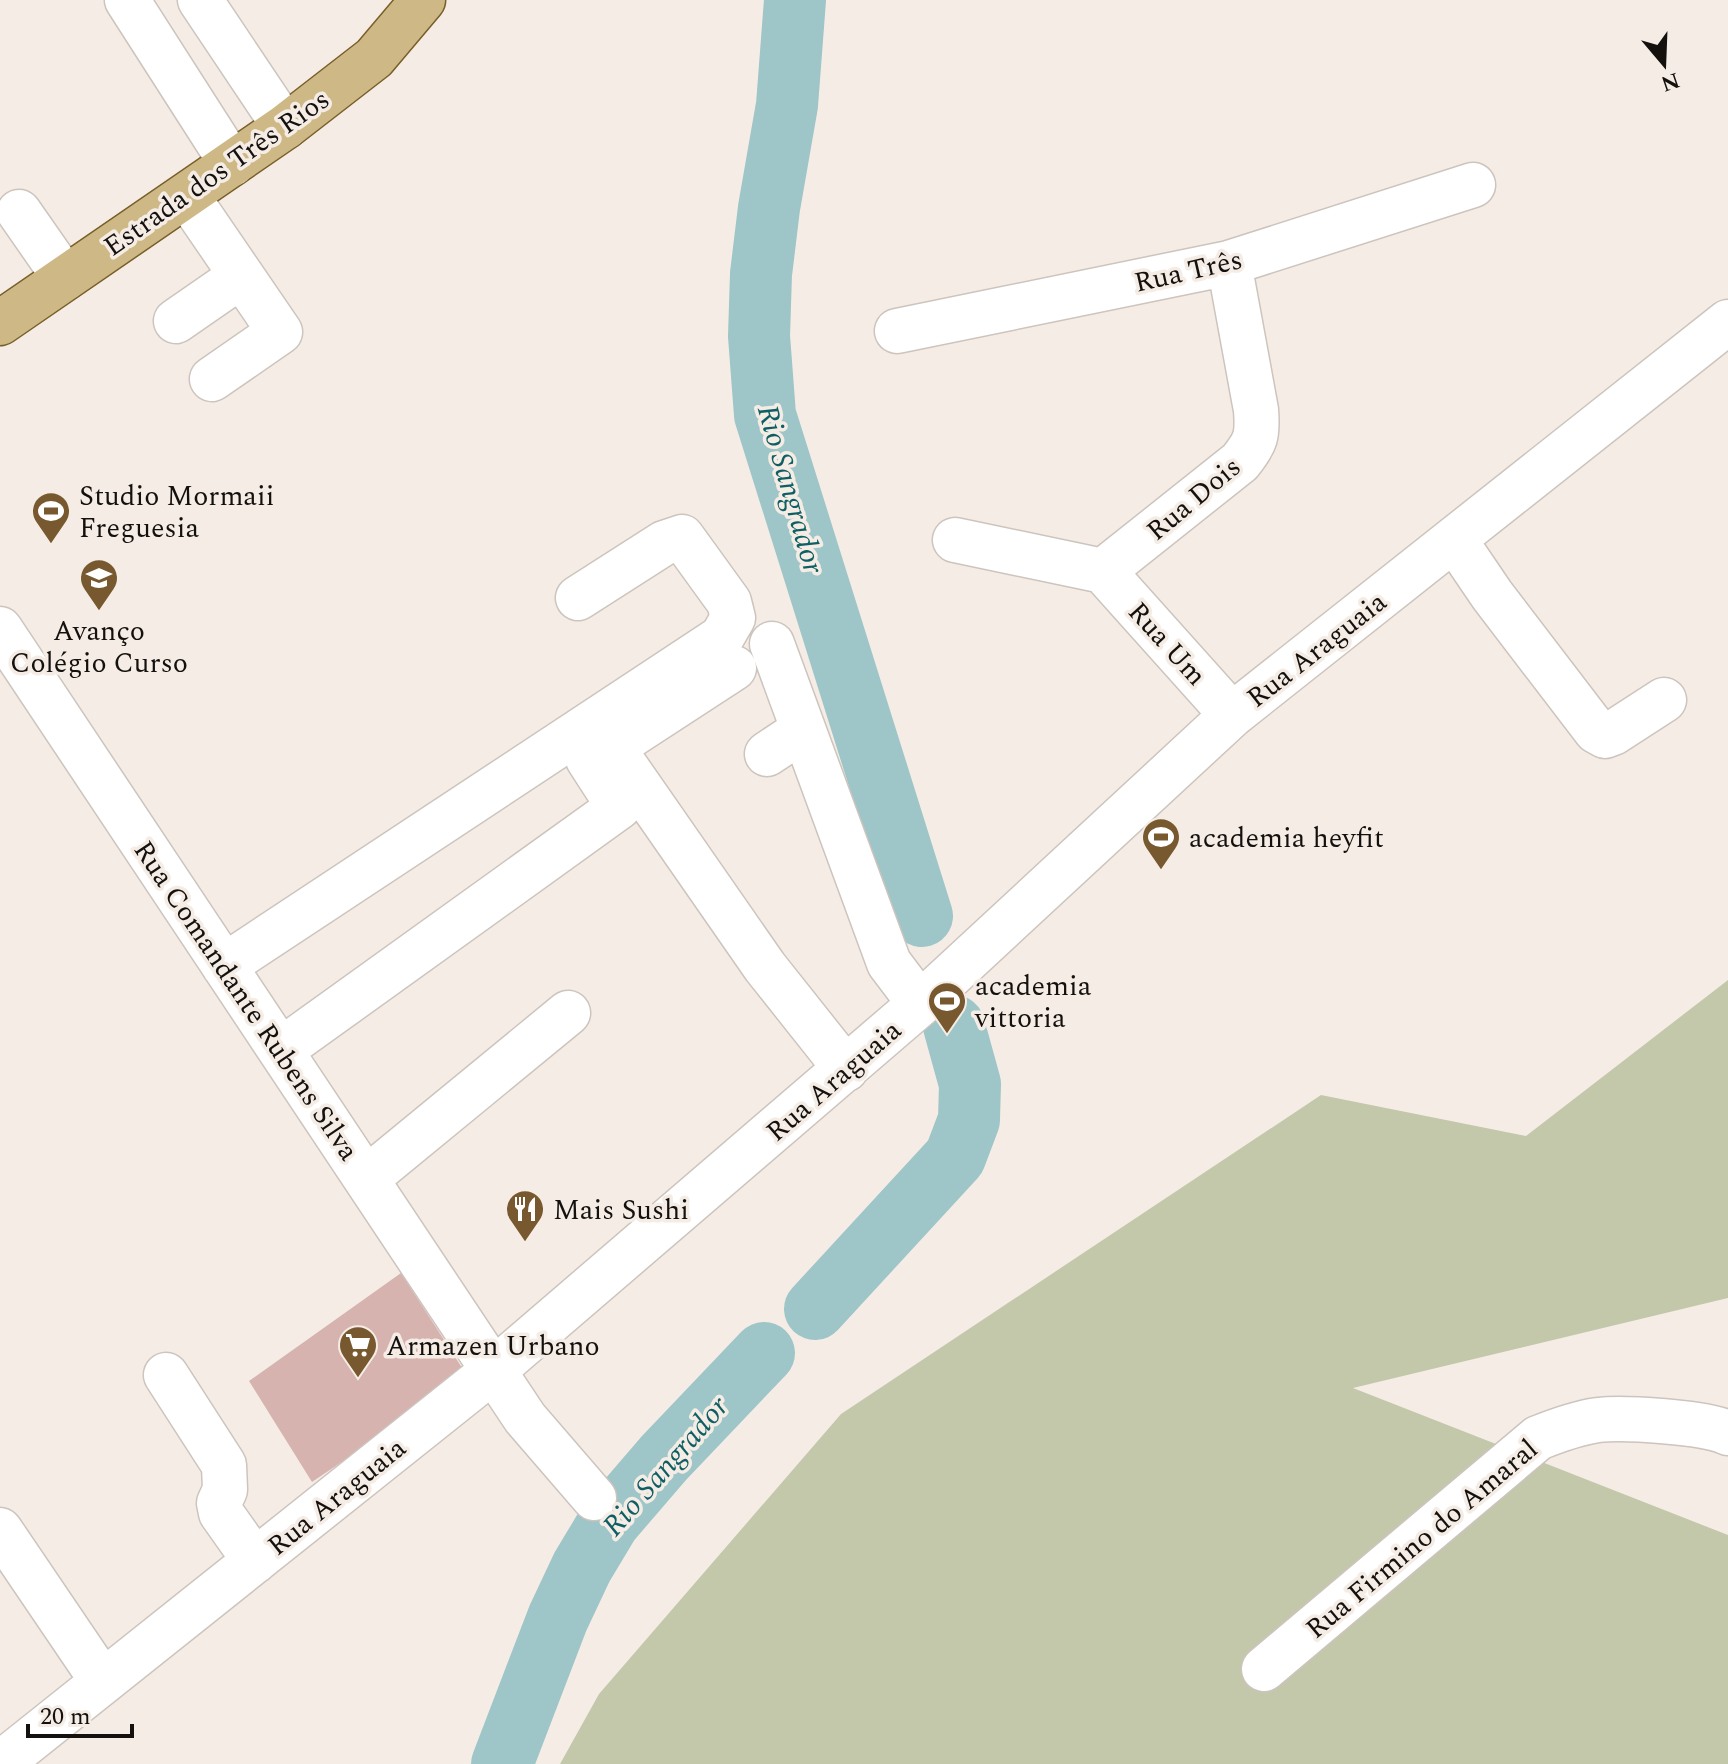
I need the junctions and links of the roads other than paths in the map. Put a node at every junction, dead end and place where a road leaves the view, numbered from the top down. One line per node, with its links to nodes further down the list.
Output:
1 (127, 0): 5 (street)
2 (200, 0): 4 (street)
3 (419, 2): 4 (main road, Estrada dos Três Rios)
4 (285, 127): 5 (main road, Estrada dos Três Rios)
5 (232, 164): 7 (main road, Estrada dos Três Rios)
6 (1473, 185): 9 (street, Rua Três)
7 (187, 196): 10 (street); 11 (main road, Estrada dos Três Rios)
8 (19, 212): 11 (street)
9 (1229, 263): 15 (street, Rua Três); 19 (street, Rua Dois)
10 (241, 276): 12 (street); 16 (street)
11 (65, 278): 14 (main road, Estrada dos Três Rios)
12 (176, 321)
13 (1728, 322): 17 (street, Rua Araguaia)
14 (0, 323)
15 (897, 331)
16 (212, 379)
17 (1454, 539): 24 (street); 25 (street, Rua Araguaia)
18 (955, 540): 19 (street)
19 (1103, 571): 25 (street, Rua Um)
20 (578, 598): 29 (street)
21 (0, 629): 29 (street, Rua Comandante Rubens Silva)
22 (772, 644): 26 (street)
23 (734, 668): 33 (street)
24 (1664, 700)
25 (1232, 715): 30 (street, Rua Araguaia)
26 (803, 730): 28 (street); 30 (street)
27 (583, 751): 32 (street)
28 (767, 754)
29 (224, 966): 32 (street, Rua Comandante Rubens Silva)
30 (920, 1004): 33 (street, Rua Araguaia)
31 (568, 1013): 34 (street)
32 (281, 1050): 34 (street, Rua Comandante Rubens Silva)
33 (846, 1069): 35 (street, Rua Araguaia)
34 (366, 1179): 35 (street, Rua Comandante Rubens Silva)
35 (494, 1370): 38 (street, Rua Comandante Rubens Silva); 40 (street, Rua Araguaia)
36 (166, 1375): 40 (street)
37 (1728, 1433): 41 (street, Rua Firmino do Amaral)
38 (594, 1498)
39 (0, 1530): 42 (street)
40 (261, 1556): 42 (street, Rua Araguaia)
41 (1264, 1669)
42 (103, 1682): 43 (street, Rua Araguaia)
43 (0, 1764)

